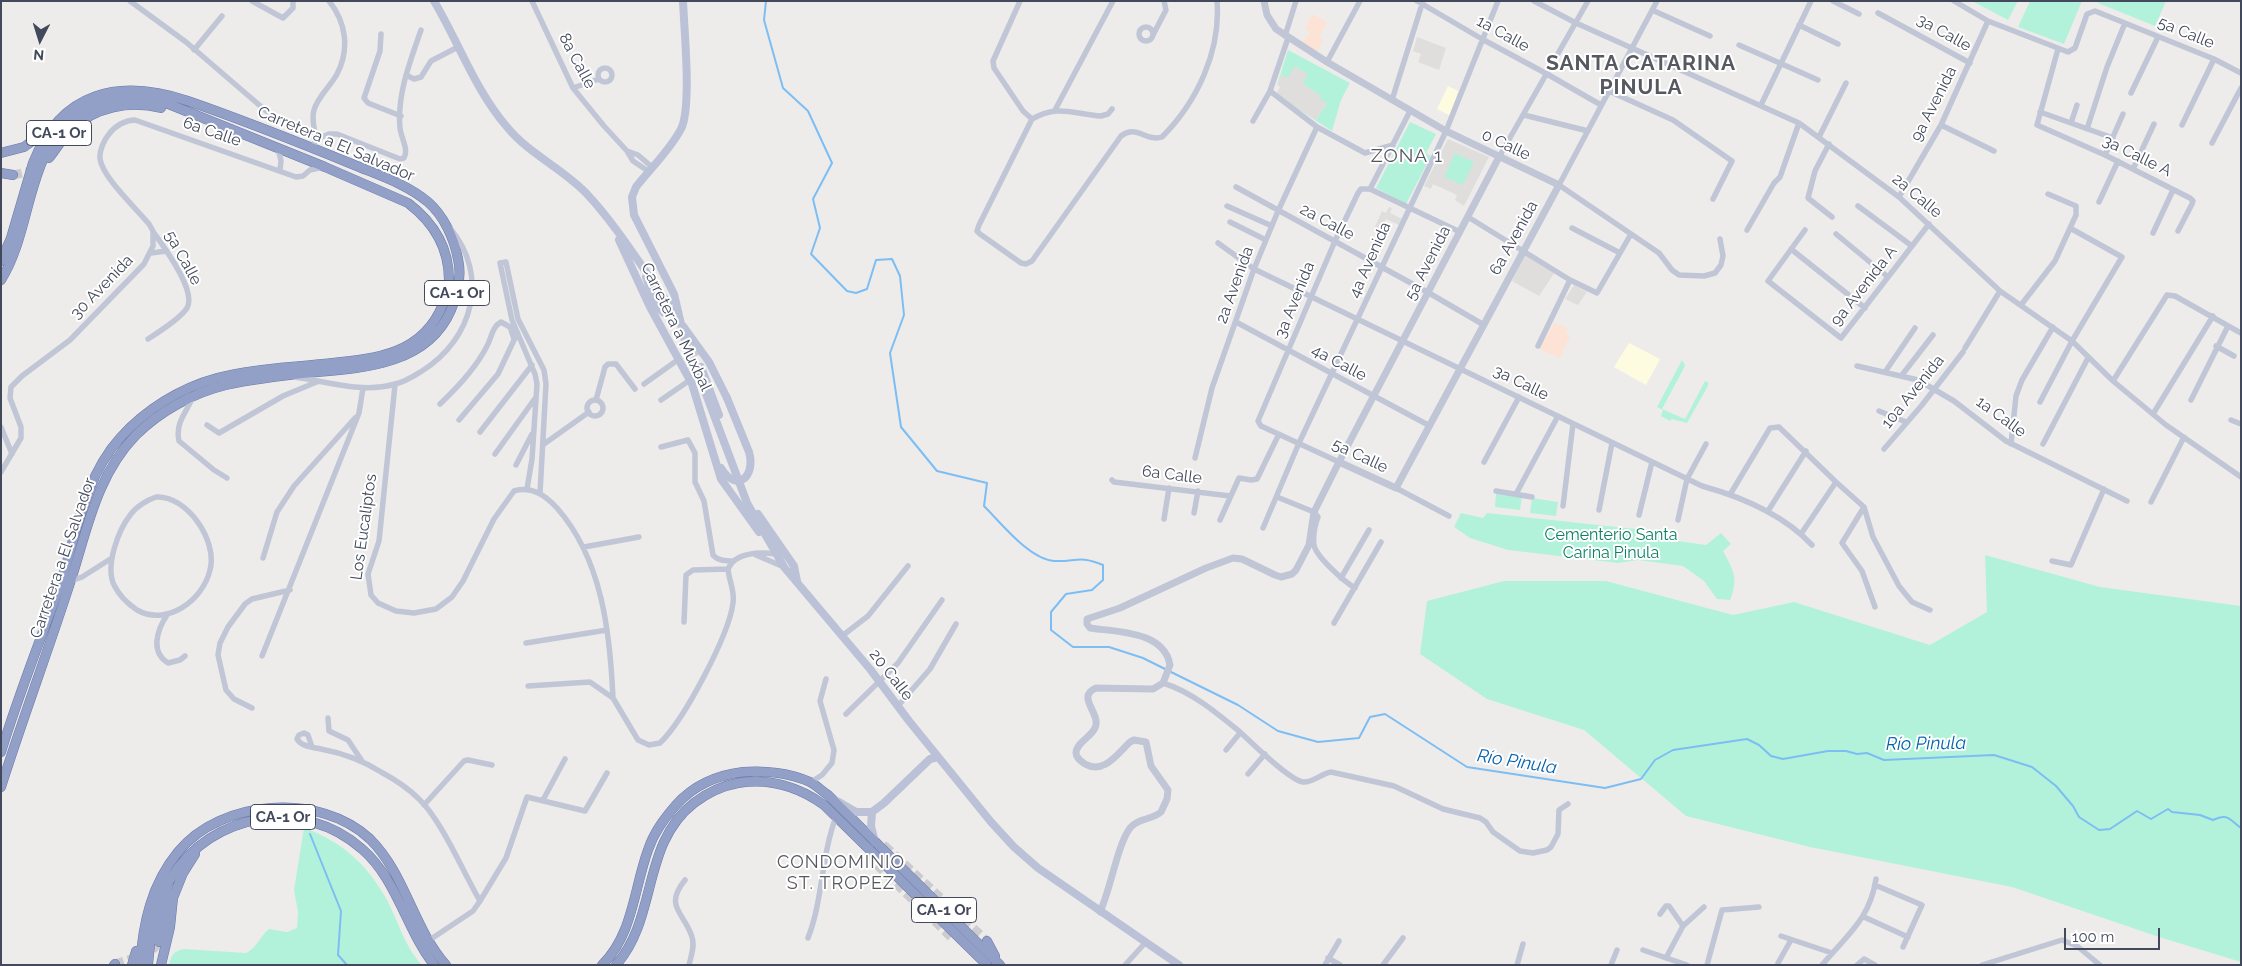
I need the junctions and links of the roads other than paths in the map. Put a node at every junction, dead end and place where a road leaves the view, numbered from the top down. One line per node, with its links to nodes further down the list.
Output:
1 (130, 1): 43 (street)
2 (252, 1): 3 (street)
3 (293, 1)
4 (329, 1): 85 (street)
5 (434, 1): 40 (main road, Carretera a Muxbal)
6 (532, 1): 54 (street, 8a Calle)
7 (683, 1): 99 (main road, 20 Calle)
8 (1020, 1): 71 (street)
9 (1114, 1): 64 (street)
10 (1164, 1): 33 (street)
11 (1217, 1): 71 (street)
12 (1264, 1): 36 (street, 0 Calle)
13 (1296, 1): 36 (street)
14 (1360, 1): 45 (street)
15 (1498, 1): 37 (street, 4a Avenida)
16 (1534, 1): 28 (street, 2a Calle)
17 (1588, 1): 28 (street, 5a Avenida)
18 (1657, 1): 23 (street, 6a Avenida)
19 (1811, 1): 30 (street)
20 (1833, 1): 25 (street)
21 (1954, 1): 27 (street)
22 (1421, 2): 37 (street, 1a Calle); 59 (street)
23 (1652, 10): 34 (street); 41 (street, 6a Avenida)
24 (1878, 13): 47 (street, 3a Calle)
25 (1858, 14)
26 (222, 16): 43 (street)
27 (1988, 21): 42 (street); 47 (street, 9a Avenida)
28 (1576, 23): 41 (street, 2a Calle); 49 (street, 5a Avenida)
29 (2125, 23): 35 (street, 5a Calle); 42 (street, 5a Calle); 80 (street)
30 (1799, 25): 38 (street); 46 (street)
31 (421, 30): 50 (street)
32 (382, 34): 69 (street)
33 (1152, 36)
34 (1710, 36)
35 (2158, 36): 44 (street, 5a Calle); 58 (street)
36 (1286, 37): 45 (street, 0 Calle); 56 (street)
37 (1482, 40): 49 (street, 1a Calle); 81 (street, 4a Avenida)
38 (1838, 44)
39 (1739, 45): 46 (street)
40 (458, 47): 50 (street); 123 (main road, Carretera a Muxbal)
41 (1633, 48): 57 (street, 6a Avenida); 60 (street, 2a Calle)
42 (2058, 49): 66 (street)
43 (194, 50): 85 (street)
44 (2214, 59): 48 (street, 5a Calle); 77 (street)
45 (1326, 62): 59 (street, 0 Calle)
46 (1781, 63): 52 (street); 60 (street)
47 (1970, 63): 76 (street, 9a Avenida)
48 (2241, 73)
49 (1547, 74): 62 (street, 1a Calle); 68 (street, 5a Avenida)
50 (406, 75): 69 (street)
51 (599, 79): 54 (street)
52 (1818, 80)
53 (1846, 83): 83 (street)
54 (573, 88): 99 (street, 8a Calle)
55 (2241, 88): 86 (street)
56 (1270, 91): 72 (street); 79 (street)
57 (1609, 91): 62 (street, 6a Avenida); 109 (street)
58 (2131, 93)
59 (1392, 100): 65 (street, 0 Calle)
60 (1761, 105): 73 (street, 2a Calle)
61 (2077, 105): 74 (street)
62 (1601, 106): 82 (street, 6a Avenida)
63 (1112, 109): 64 (street)
64 (1056, 110): 71 (street)
65 (1410, 111): 81 (street, 0 Calle); 88 (street)
66 (2040, 112): 74 (street); 93 (street, 3a Calle A)
67 (2123, 114): 84 (street)
68 (1524, 115): 82 (street); 94 (street, 5a Avenida)
69 (401, 116): 85 (street)
70 (203, 118): 89 (highway, Carretera a El Salvador / CA-1 Or); 95 (highway); 147 (highway, Carretera a El Salvador / CA-1 Or)
71 (1032, 119)
72 (1253, 121)
73 (1799, 123): 83 (street, 2a Calle); 124 (street)
74 (2071, 123): 80 (street)
75 (2154, 124): 98 (street)
76 (1941, 125): 91 (street); 108 (street, 9a Avenida)
77 (2182, 125)
78 (54, 126): 90 (highway, Carretera a El Salvador / CA-1 Or); 92 (highway); 142 (highway, Carretera a El Salvador / CA-1 Or)
79 (1317, 127): 88 (street); 115 (street, 2a Avenida)
80 (2087, 129): 84 (street)
81 (1446, 131): 94 (street, 0 Calle); 113 (street, 4a Avenida)
82 (1588, 131): 103 (street, 6a Avenida)
83 (1819, 137): 87 (street, 2a Calle)
84 (2113, 138): 93 (street)
85 (317, 139): 90 (street)
86 (2212, 143)
87 (1829, 144): 108 (street, 2a Calle); 117 (street)
88 (1393, 145): 105 (street)
89 (278, 148): 97 (highway, Carretera a El Salvador / CA-1 Or); 100 (street)
90 (314, 148): 114 (highway, Carretera a El Salvador / CA-1 Or)
91 (1994, 152)
92 (1, 153)
93 (2105, 155): 96 (street, 3a Calle A)
94 (1500, 157): 103 (street, 0 Calle); 116 (street, 5a Avenida)
95 (49, 158)
96 (2118, 161): 98 (street, 3a Calle A); 110 (street)
97 (325, 167): 100 (street, 6a Calle); 313 (highway, Carretera a El Salvador / CA-1 Or)
98 (2133, 168): 106 (street, 3a Calle A)
99 (650, 169): 155 (main road, 20 Calle)
100 (280, 170): 126 (street, 6a Calle)
101 (1, 173): 102 (highway)
102 (13, 175)
103 (1559, 185): 130 (street, 0 Calle); 138 (street, 6a Avenida)
104 (1236, 187): 115 (street, 2a Calle)
105 (1370, 189): 113 (street); 134 (street, 3a Avenida)
106 (2173, 190): 127 (street, 3a Calle A); 129 (street)
107 (2048, 194): 122 (street)
108 (1899, 197): 119 (street, 2a Calle)
109 (1713, 199)
110 (2099, 202)
111 (1227, 206): 120 (street)
112 (1858, 206): 136 (street)
113 (1408, 208): 128 (street); 144 (street, 4a Avenida)
114 (436, 211): 185 (highway, Carretera a El Salvador / CA-1 Or); 189 (street)
115 (1278, 211): 120 (street, 2a Avenida); 134 (street, 2a Calle)
116 (1468, 217): 128 (street, 5a Avenida); 138 (street)
117 (1832, 217)
118 (1230, 222): 133 (street)
119 (1929, 224): 136 (street, 9a Avenida A); 149 (street, 2a Calle)
120 (1272, 226): 133 (street, 2a Avenida)
121 (1572, 228): 141 (street)
122 (2070, 228): 153 (street); 169 (street)
123 (615, 229): 143 (main road, Carretera a Muxbal); 177 (main road, Carretera a Muxbal)
124 (1747, 230)
125 (1805, 230): 137 (street)
126 (153, 231): 139 (street, 5a Calle); 140 (street, 30 Avenida)
127 (2178, 231)
128 (1460, 232): 150 (street, 5a Avenida)
129 (2153, 233)
130 (1631, 234): 132 (street, 0 Calle); 141 (street)
131 (1836, 234): 146 (street)
132 (1720, 239)
133 (1266, 240): 145 (street, 2a Avenida)
134 (1335, 241): 144 (street, 2a Calle); 151 (street, 3a Avenida)
135 (1218, 243): 145 (street, 3a Calle)
136 (1912, 246): 146 (street, 9a Avenida A)
137 (1791, 249): 154 (street); 154 (street, 9a Avenida A)
138 (1523, 250): 148 (street); 160 (street, 6a Avenida)
139 (166, 251): 140 (street); 167 (street, 5a Calle)
140 (151, 253): 230 (street, 30 Avenida)
141 (1620, 253): 148 (street)
142 (1, 262)
143 (642, 265): 152 (main road, Carretera a Muxbal); 155 (main road, bridge)
144 (1382, 267): 150 (street, 2a Calle); 157 (street, 4a Avenida)
145 (1254, 269): 151 (street, 3a Calle); 158 (street, 2a Avenida)
146 (1888, 277): 154 (street, 9a Avenida A)
147 (1, 280)
148 (1570, 280): 170 (street)
149 (2000, 291): 153 (street, 2a Calle); 192 (street, 10a Avenida)
150 (1430, 292): 160 (street, 2a Calle); 168 (street, 5a Avenida)
151 (1311, 297): 157 (street, 3a Calle); 173 (street, 3a Avenida)
152 (666, 300)
153 (2021, 305): 162 (street, 2a Calle)
154 (1865, 308)
155 (677, 309): 159 (main road, 20 Calle)
156 (2213, 316): 161 (street); 187 (street); 206 (street)
157 (1358, 319): 168 (street, 3a Calle); 183 (street, 4a Avenida)
158 (1236, 322): 173 (street, 4a Calle); 232 (street, 2a Avenida)
159 (682, 324): 188 (main road, bridge); 272 (main road, 20 Calle)
160 (1484, 325): 181 (street, 6a Avenida)
161 (2228, 326): 164 (street); 171 (street)
162 (2053, 327): 169 (street, 2a Calle); 225 (street)
163 (1914, 328): 182 (street)
164 (2241, 333)
165 (1933, 335): 184 (street)
166 (516, 336): 172 (street); 174 (street); 201 (street); 208 (street)
167 (148, 339)
168 (1402, 341): 181 (street, 3a Calle); 195 (street, 5a Avenida)
169 (2072, 341): 176 (street, 2a Calle); 200 (street)
170 (1538, 346)
171 (2216, 346): 175 (street); 199 (street)
172 (534, 351): 174 (street); 223 (street)
173 (1289, 352): 183 (street, 4a Calle); 211 (street, 3a Avenida)
174 (527, 354): 179 (street)
175 (2234, 356)
176 (2088, 358): 187 (street, 2a Calle); 226 (street)
177 (679, 359): 188 (main road, Carretera a Muxbal); 190 (street)
178 (697, 359): 287 (main road)
179 (532, 365): 194 (street); 218 (street)
180 (1857, 366): 182 (street, 1a Calle)
181 (1460, 369): 196 (street, 3a Calle); 215 (street, 6a Avenida)
182 (1885, 372): 184 (street, 1a Calle)
183 (1332, 375): 195 (street, 4a Calle); 221 (street, 4a Avenida)
184 (1902, 375): 192 (street, 1a Calle)
185 (282, 376): 186 (street); 202 (highway, Carretera a El Salvador / CA-1 Or)
186 (322, 380): 191 (street); 214 (street)
187 (2113, 381): 206 (street, 2a Calle)
188 (691, 382): 198 (street); 272 (main road, Carretera a Muxbal)
189 (395, 384): 191 (street); 245 (street, Los Eucaliptos)
190 (644, 384)
191 (363, 388): 205 (street)
192 (1934, 388): 210 (street, 10a Avenida); 225 (street, 1a Calle)
193 (635, 389): 197 (street)
194 (536, 396): 217 (street); 231 (street)
195 (1374, 397): 215 (street, 4a Calle); 233 (street, 5a Avenida)
196 (1519, 397): 207 (street, 3a Calle); 234 (street)
197 (596, 400): 203 (street); 203 (street)
198 (661, 400)
199 (2191, 400)
200 (2040, 402)
201 (440, 404)
202 (182, 408): 239 (street); 286 (highway, Carretera a El Salvador / CA-1 Or)
203 (589, 412): 223 (street)
204 (1880, 412): 210 (street)
205 (359, 413): 279 (street); 289 (street)
206 (2153, 414): 220 (street, 2a Calle)
207 (1558, 416): 212 (street, 3a Calle); 251 (street)
208 (459, 420)
209 (2231, 420): 213 (street)
210 (1906, 422): 228 (street, 10a Avenida)
211 (1259, 424): 219 (street, 5a Calle)
212 (1573, 424): 222 (street, 3a Calle); 257 (street)
213 (2241, 424)
214 (207, 425)
215 (1430, 426): 244 (street, 6a Avenida)
216 (1, 427): 230 (street)
217 (534, 431): 236 (street); 245 (street)
218 (480, 432)
219 (1279, 434): 221 (street, 5a Calle); 252 (street)
220 (2184, 437): 238 (street, 2a Calle); 256 (street)
221 (1299, 443): 233 (street, 5a Calle); 253 (street, 4a Avenida)
222 (1612, 443): 235 (street, 3a Calle); 259 (street)
223 (544, 444): 249 (street)
224 (1706, 444): 240 (street)
225 (2011, 444): 246 (street, 1a Calle)
226 (2043, 444)
227 (661, 447): 280 (street)
228 (1884, 449)
229 (1806, 451): 242 (street); 250 (street); 260 (street)
230 (12, 454): 237 (street, 30 Avenida)
231 (495, 454)
232 (1195, 458)
233 (1339, 462): 244 (street, 5a Calle); 261 (street, 5a Avenida)
234 (1484, 462)
235 (1652, 462): 240 (street, 3a Calle); 263 (street)
236 (516, 465)
237 (1, 472)
238 (2240, 475)
239 (227, 478)
240 (1688, 479): 250 (street, 3a Calle); 267 (street)
241 (1112, 480): 243 (street, 6a Calle)
242 (1836, 482): 258 (street); 270 (street)
243 (1169, 488): 248 (street, 6a Calle); 265 (street)
244 (1396, 488): 264 (street, 5a Calle)
245 (527, 489): 249 (street)
246 (2104, 489): 255 (street, 1a Calle); 281 (street)
247 (1496, 491): 251 (street)
248 (1198, 492): 252 (street, 6a Calle); 262 (street)
249 (540, 493): 275 (street)
250 (1731, 493): 260 (street, 3a Calle)
251 (1516, 494): 254 (street)
252 (1230, 496): 266 (street)
253 (1277, 497): 261 (street); 268 (street, 4a Avenida)
254 (1532, 497)
255 (2127, 501)
256 (2151, 502)
257 (1563, 506)
258 (1864, 507): 291 (street); 292 (street)
259 (1599, 510)
260 (1768, 511): 270 (street, 3a Calle)
261 (1314, 512): 285 (street); 303 (street, 5a Avenida)
262 (1194, 513)
263 (1639, 515)
264 (1449, 516)
265 (1164, 519)
266 (1220, 520)
267 (1678, 520)
268 (1263, 528)
269 (1369, 530): 285 (street)
270 (1801, 534): 274 (street, 3a Calle)
271 (639, 537): 275 (street)
272 (768, 540): 277 (main road, 20 Calle)
273 (1381, 542): 288 (street)
274 (1812, 545)
275 (584, 547): 297 (street)
276 (754, 554): 277 (street); 280 (street); 283 (street)
277 (775, 554): 283 (main road, 20 Calle)
278 (112, 558): 286 (street); 293 (street); 293 (street)
279 (263, 558)
280 (734, 560): 284 (street)
281 (2052, 561)
282 (908, 566): 298 (street)
283 (784, 567): 287 (main road, 20 Calle)
284 (728, 569): 294 (street); 306 (street)
285 (1341, 578): 288 (street)
286 (71, 581): 324 (highway, Carretera a El Salvador / CA-1 Or)
287 (797, 583): 298 (main road, 20 Calle)
288 (1355, 588): 295 (street)
289 (290, 590): 301 (street); 308 (street)
290 (942, 600): 304 (street)
291 (1875, 606)
292 (1930, 610)
293 (167, 615): 300 (street)
294 (684, 622)
295 (1334, 623)
296 (956, 624): 307 (street)
297 (607, 630): 299 (street); 306 (street)
298 (842, 636): 304 (main road, 20 Calle)
299 (526, 643)
300 (185, 656)
301 (262, 656)
302 (826, 679): 323 (street)
303 (1164, 680): 311 (street); 339 (street)
304 (878, 681): 307 (main road, 20 Calle); 309 (street)
305 (528, 686): 306 (street)
306 (613, 698)
307 (898, 706): 314 (main road, 20 Calle)
308 (252, 708)
309 (846, 714)
310 (328, 718): 319 (street)
311 (1240, 733): 315 (street); 316 (street)
312 (312, 747): 319 (street)
313 (2, 748)
314 (930, 748): 317 (main road, 20 Calle); 329 (main road)
315 (1226, 750)
316 (1265, 754): 322 (street); 327 (street)
317 (938, 757): 329 (main road); 339 (main road, 20 Calle)
318 (565, 759): 326 (street)
319 (362, 761): 328 (street)
320 (492, 765): 328 (street)
321 (607, 773): 326 (street)
322 (1248, 774)
323 (811, 782): 325 (highway, CA-1 Or); 369 (highway, CA-1 Or)
324 (1, 787)
325 (828, 795): 330 (main road); 332 (highway, CA-1 Or)
326 (543, 800): 336 (street)
327 (1568, 804)
328 (424, 805): 336 (street)
329 (879, 805): 330 (main road)
330 (872, 812): 332 (main road)
331 (836, 817): 347 (street); 370 (highway, CA-1 Or); 373 (highway, CA-1 Or)
332 (875, 842): 374 (highway, CA-1 Or)
333 (203, 843): 334 (highway, CA-1 Or); 366 (highway); 367 (highway, CA-1 Or)
334 (170, 878): 353 (highway); 365 (highway, CA-1 Or)
335 (685, 880): 371 (street)
336 (480, 900): 350 (street)
337 (1704, 907): 343 (street)
338 (1759, 907): 383 (street)
339 (1100, 912): 354 (main road, 20 Calle)
340 (1660, 914): 343 (street)
341 (146, 915): 350 (highway, CA-1 Or); 363 (highway); 364 (highway, CA-1 Or)
342 (1864, 917): 346 (street); 346 (street); 359 (street)
343 (1683, 926): 361 (street)
344 (1781, 936): 349 (street)
345 (951, 937): 372 (highway)
346 (1908, 937): 356 (street)
347 (808, 938)
348 (1403, 938): 379 (street)
349 (1791, 940): 359 (street); 362 (street)
350 (428, 941): 368 (highway, CA-1 Or)
351 (987, 941): 374 (highway)
352 (1339, 941): 360 (street)
353 (159, 942)
354 (1146, 942): 375 (street); 376 (main road, 20 Calle)
355 (1523, 944): 380 (street)
356 (1903, 947)
357 (1617, 950): 381 (street)
358 (1644, 950): 361 (street)
359 (1832, 953): 384 (street)
360 (1328, 958): 377 (street); 378 (street)
361 (1666, 958): 382 (street)
362 (1778, 964)
363 (132, 965)
364 (140, 965)
365 (148, 965)
366 (161, 965)
367 (434, 965)
368 (446, 965)
369 (602, 965)
370 (616, 965)
371 (689, 965)
372 (979, 965)
373 (987, 965)
374 (1000, 965)
375 (1125, 965)
376 (1179, 965)
377 (1325, 965)
378 (1340, 965)
379 (1383, 965)
380 (1517, 965)
381 (1611, 965)
382 (1687, 965)
383 (1707, 965)
384 (1822, 965)
385 (1857, 965): 386 (street)
386 (1875, 965)
387 (1982, 965): 388 (street)
388 (2100, 965)

